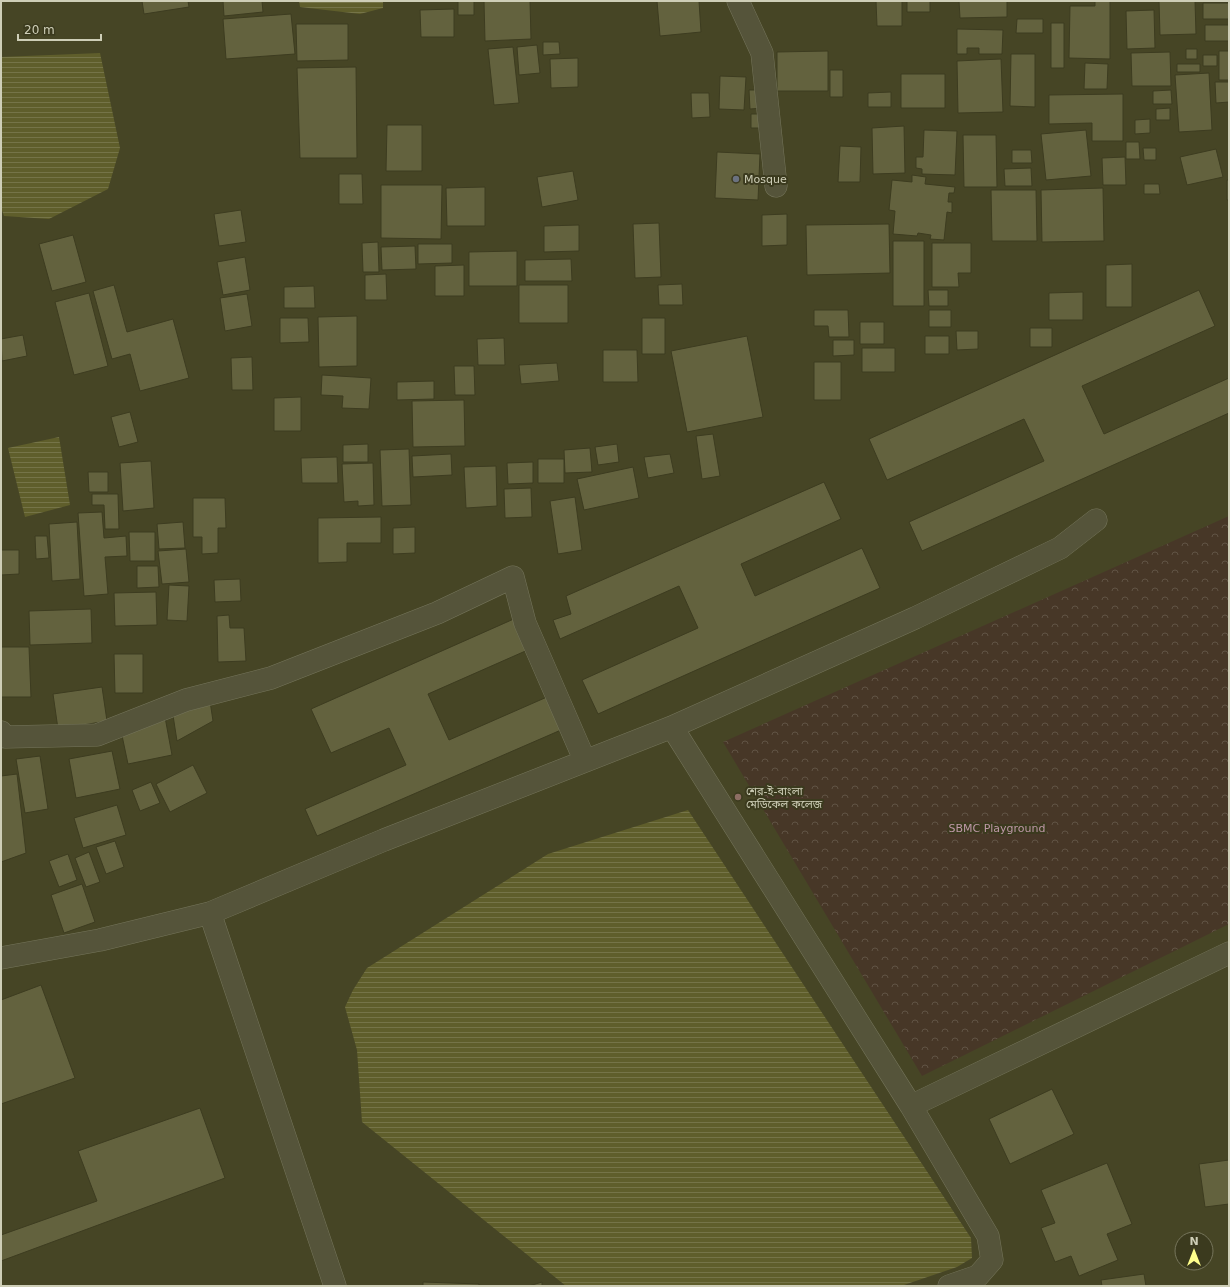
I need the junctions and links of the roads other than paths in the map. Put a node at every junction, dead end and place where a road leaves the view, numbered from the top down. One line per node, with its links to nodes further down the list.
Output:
1 (738, 1): 2 (street)
2 (776, 186)
3 (1096, 520): 4 (street)
4 (672, 727): 6 (street); 10 (street)
5 (1, 732): 6 (street)
6 (585, 761): 7 (street)
7 (210, 912): 9 (street); 11 (street)
8 (1229, 953): 10 (street)
9 (1, 958)
10 (911, 1106): 12 (street)
11 (335, 1286)
12 (949, 1286)

